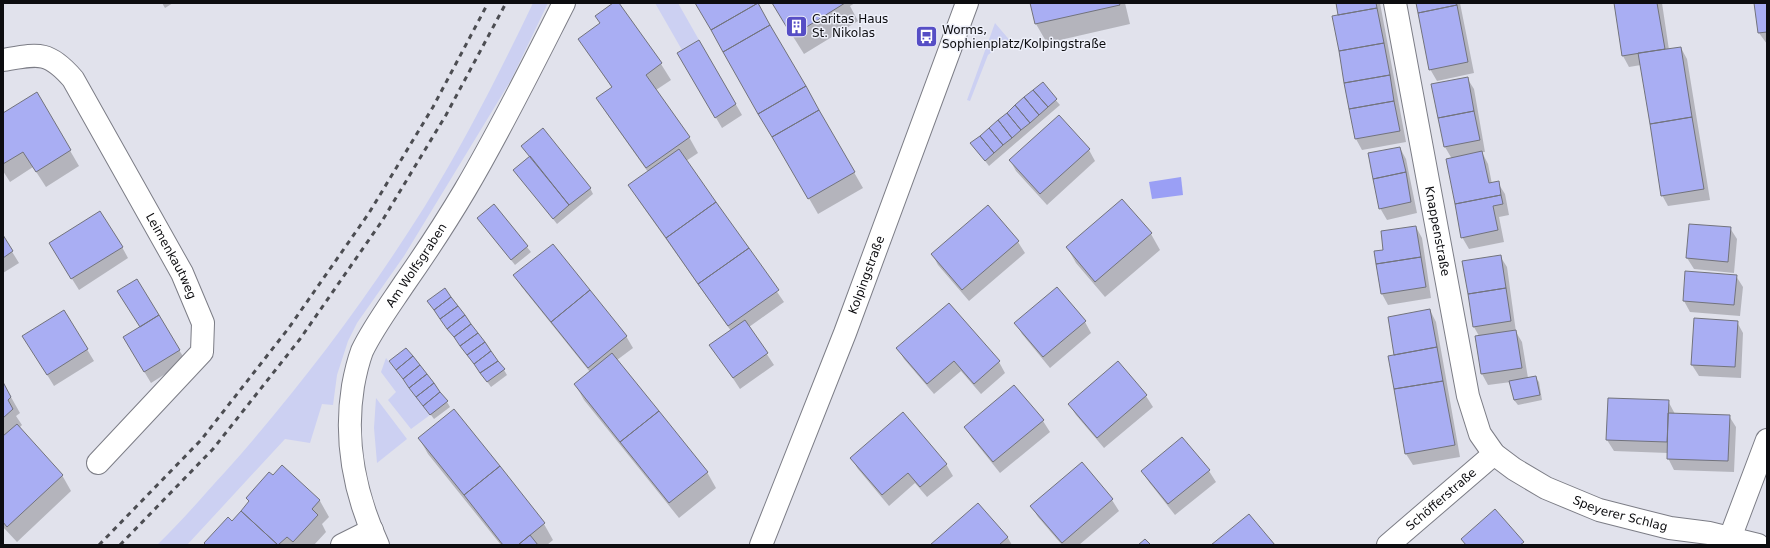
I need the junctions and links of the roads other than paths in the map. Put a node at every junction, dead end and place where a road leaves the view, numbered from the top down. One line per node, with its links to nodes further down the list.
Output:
1 (564, 3): 8 (street, Am Wolfsgraben)
2 (967, 3): 11 (street, Kolpingstraße)
3 (1395, 3): 6 (street, Knappenstraße)
4 (3, 60): 7 (street, Leimenkautweg)
5 (1767, 440): 9 (street)
6 (1494, 454): 9 (street, Speyerer Schlag); 12 (street, Schöfferstraße)
7 (98, 463)
8 (375, 538): 10 (street)
9 (1730, 538): 13 (street, Speyerer Schlag)
10 (342, 545)
11 (761, 545)
12 (1388, 545)
13 (1758, 545)

